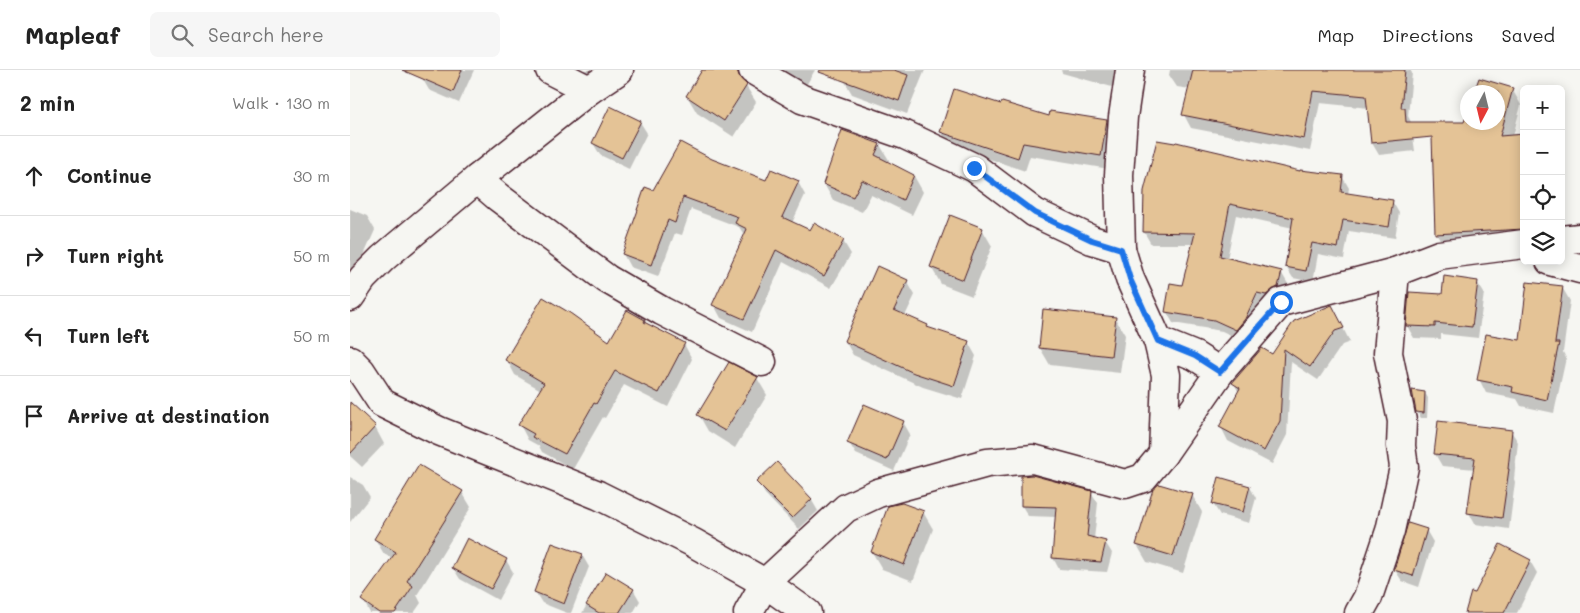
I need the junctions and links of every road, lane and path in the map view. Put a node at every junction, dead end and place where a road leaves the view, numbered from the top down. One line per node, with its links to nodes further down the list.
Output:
1 (550, 70): 5 (street)
2 (619, 70): 5 (street)
3 (753, 70): 11 (street)
4 (1130, 70): 11 (street)
5 (589, 90): 6 (street)
6 (477, 179): 16 (street); 19 (street)
7 (1580, 238): 8 (street)
8 (1565, 240)
9 (1520, 244): 10 (street)
10 (1495, 247): 12 (street); 15 (street)
11 (1121, 249): 17 (street)
12 (1520, 254)
13 (1565, 265): 14 (street)
14 (1580, 269)
15 (1395, 272): 20 (street); 25 (street)
16 (350, 297)
17 (1158, 341): 20 (street); 21 (street)
18 (350, 360): 22 (street)
19 (762, 362)
20 (1220, 372): 21 (street)
21 (1163, 454): 22 (street)
22 (765, 583): 23 (street); 24 (street)
23 (748, 613)
24 (808, 613)
25 (1359, 613)

